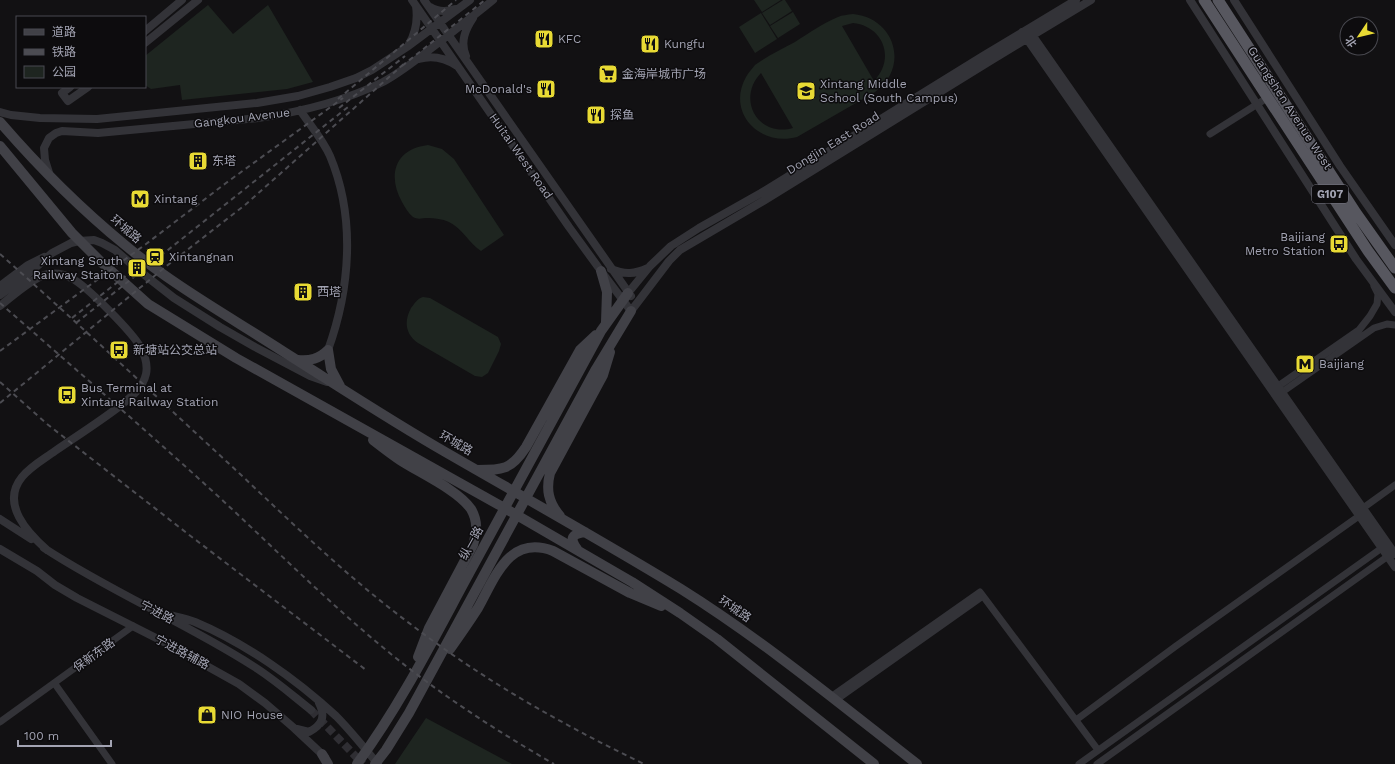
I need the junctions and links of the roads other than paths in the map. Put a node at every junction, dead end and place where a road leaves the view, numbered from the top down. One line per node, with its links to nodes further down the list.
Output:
1 (182, 0): 17 (street)
2 (198, 0): 21 (street)
3 (470, 0): 13 (street, Gangkou Avenue)
4 (493, 0): 14 (street, Gangkou Avenue)
5 (1076, 0): 18 (street, Dongjin East Road)
6 (1091, 0): 18 (street, Dongjin East Road)
7 (1190, 0): 32 (street)
8 (1204, 0): 30 (highway, Guangshen Avenue West / G107)
9 (1218, 0): 33 (highway, Guangshen Avenue West / G107)
10 (1234, 0): 31 (street)
11 (414, 2): 16 (street, Huitai West Road); 22 (street)
12 (426, 3): 13 (street); 15 (street, Huitai West Road)
13 (463, 6): 15 (street, Gangkou Avenue)
14 (476, 14): 19 (street, Gangkou Avenue); 24 (street)
15 (440, 22): 16 (street, Gangkou Avenue); 19 (street, Huitai West Road)
16 (432, 28): 20 (street, Huitai West Road); 22 (street, Gangkou Avenue)
17 (146, 30)
18 (1027, 34): 44 (street, Dongjin East Road); 56 (street, Dongjin East Road); 64 (street)
19 (449, 35): 20 (street, Gangkou Avenue); 24 (street, Huitai West Road)
20 (441, 41): 23 (street, Gangkou Avenue); 25 (street, Huitai West Road)
21 (146, 42)
22 (407, 47): 36 (street, Gangkou Avenue)
23 (416, 60): 25 (street); 34 (street, Gangkou Avenue)
24 (468, 63): 26 (street, Huitai West Road)
25 (459, 67): 29 (street, Huitai West Road)
26 (485, 87): 29 (street); 46 (street, Huitai West Road)
27 (69, 88): 28 (street)
28 (87, 88)
29 (477, 93): 47 (street, Huitai West Road)
30 (1267, 98): 32 (street); 52 (highway, Guangshen Avenue West / G107)
31 (1298, 100): 33 (street); 42 (street)
32 (1257, 104): 39 (street); 50 (street)
33 (1287, 107): 45 (highway, Guangshen Avenue West / G107)
34 (300, 110): 38 (street, Gangkou Avenue); 61 (street)
35 (0, 112): 36 (street, Gangkou Avenue)
36 (97, 119): 38 (street)
37 (0, 122): 41 (main road, 环城路)
38 (98, 133): 41 (street, Gangkou Avenue)
39 (1210, 134)
40 (0, 146): 65 (main road)
41 (50, 176): 62 (main road, 环城路)
42 (1395, 245)
43 (52, 254): 49 (street); 51 (street); 63 (street)
44 (650, 266): 46 (street); 54 (street, Dongjin East Road)
45 (1395, 268)
46 (611, 269): 54 (street, Huitai West Road)
47 (601, 271): 54 (street, Huitai West Road); 59 (main road)
48 (54, 274): 49 (street); 55 (street); 79 (street)
49 (26, 276): 53 (street)
50 (1373, 282): 57 (street); 64 (street)
51 (0, 286)
52 (1395, 288)
53 (0, 295)
54 (625, 296): 56 (street, Huitai West Road); 59 (main road, Dongjin East Road)
55 (0, 306)
56 (634, 307): 60 (main road, Dongjin East Road)
57 (1395, 312)
58 (1395, 325): 64 (street)
59 (603, 327): 66 (main road); 86 (main road, 纵一路)
60 (615, 335): 67 (main road); 85 (main road)
61 (328, 350): 62 (main road); 63 (main road)
62 (298, 360): 63 (main road, 环城路)
63 (340, 388): 68 (main road, 环城路)
64 (1277, 391): 72 (street)
65 (354, 424): 71 (main road); 86 (main road)
66 (526, 447): 67 (main road); 68 (main road)
67 (555, 463): 74 (main road)
68 (477, 470): 70 (main road, 环城路)
69 (1395, 485): 72 (street)
70 (510, 488): 71 (main road); 74 (main road, 环城路)
71 (501, 506): 78 (main road)
72 (1361, 512): 76 (street); 91 (street)
73 (0, 519): 79 (street, 宁进路)
74 (564, 520): 75 (main road, 环城路)
75 (585, 532): 78 (main road); 88 (main road, 环城路)
76 (1384, 545): 80 (street); 95 (street)
77 (0, 549): 84 (street, 宁进路辅路)
78 (577, 549): 83 (main road)
79 (47, 550): 82 (street, 宁进路)
80 (1392, 554): 81 (street); 105 (street)
81 (1395, 567)
82 (158, 613): 89 (street, 宁进路辅路); 90 (street, 宁进路)
83 (680, 613): 85 (main road); 102 (main road)
84 (133, 626): 87 (street, 保新东路); 93 (street, 宁进路辅路)
85 (429, 678): 97 (main road)
86 (411, 680): 94 (main road, 纵一路)
87 (55, 684): 92 (street, 保新东路); 98 (street)
88 (834, 698): 91 (street); 103 (main road, 环城路)
89 (318, 701): 93 (street); 94 (street, 宁进路辅路)
90 (311, 710)
91 (1076, 720): 95 (street)
92 (0, 722)
93 (294, 728): 96 (street, 宁进路辅路)
94 (367, 750): 97 (street, 宁进路辅路); 101 (main road, 纵一路)
95 (1098, 750): 104 (street)
96 (322, 754): 99 (main road); 100 (street, 宁进路辅路)
97 (377, 763)
98 (112, 764)
99 (328, 764)
100 (331, 764)
101 (357, 764)
102 (874, 764)
103 (917, 764)
104 (1079, 764)
105 (1096, 764)

